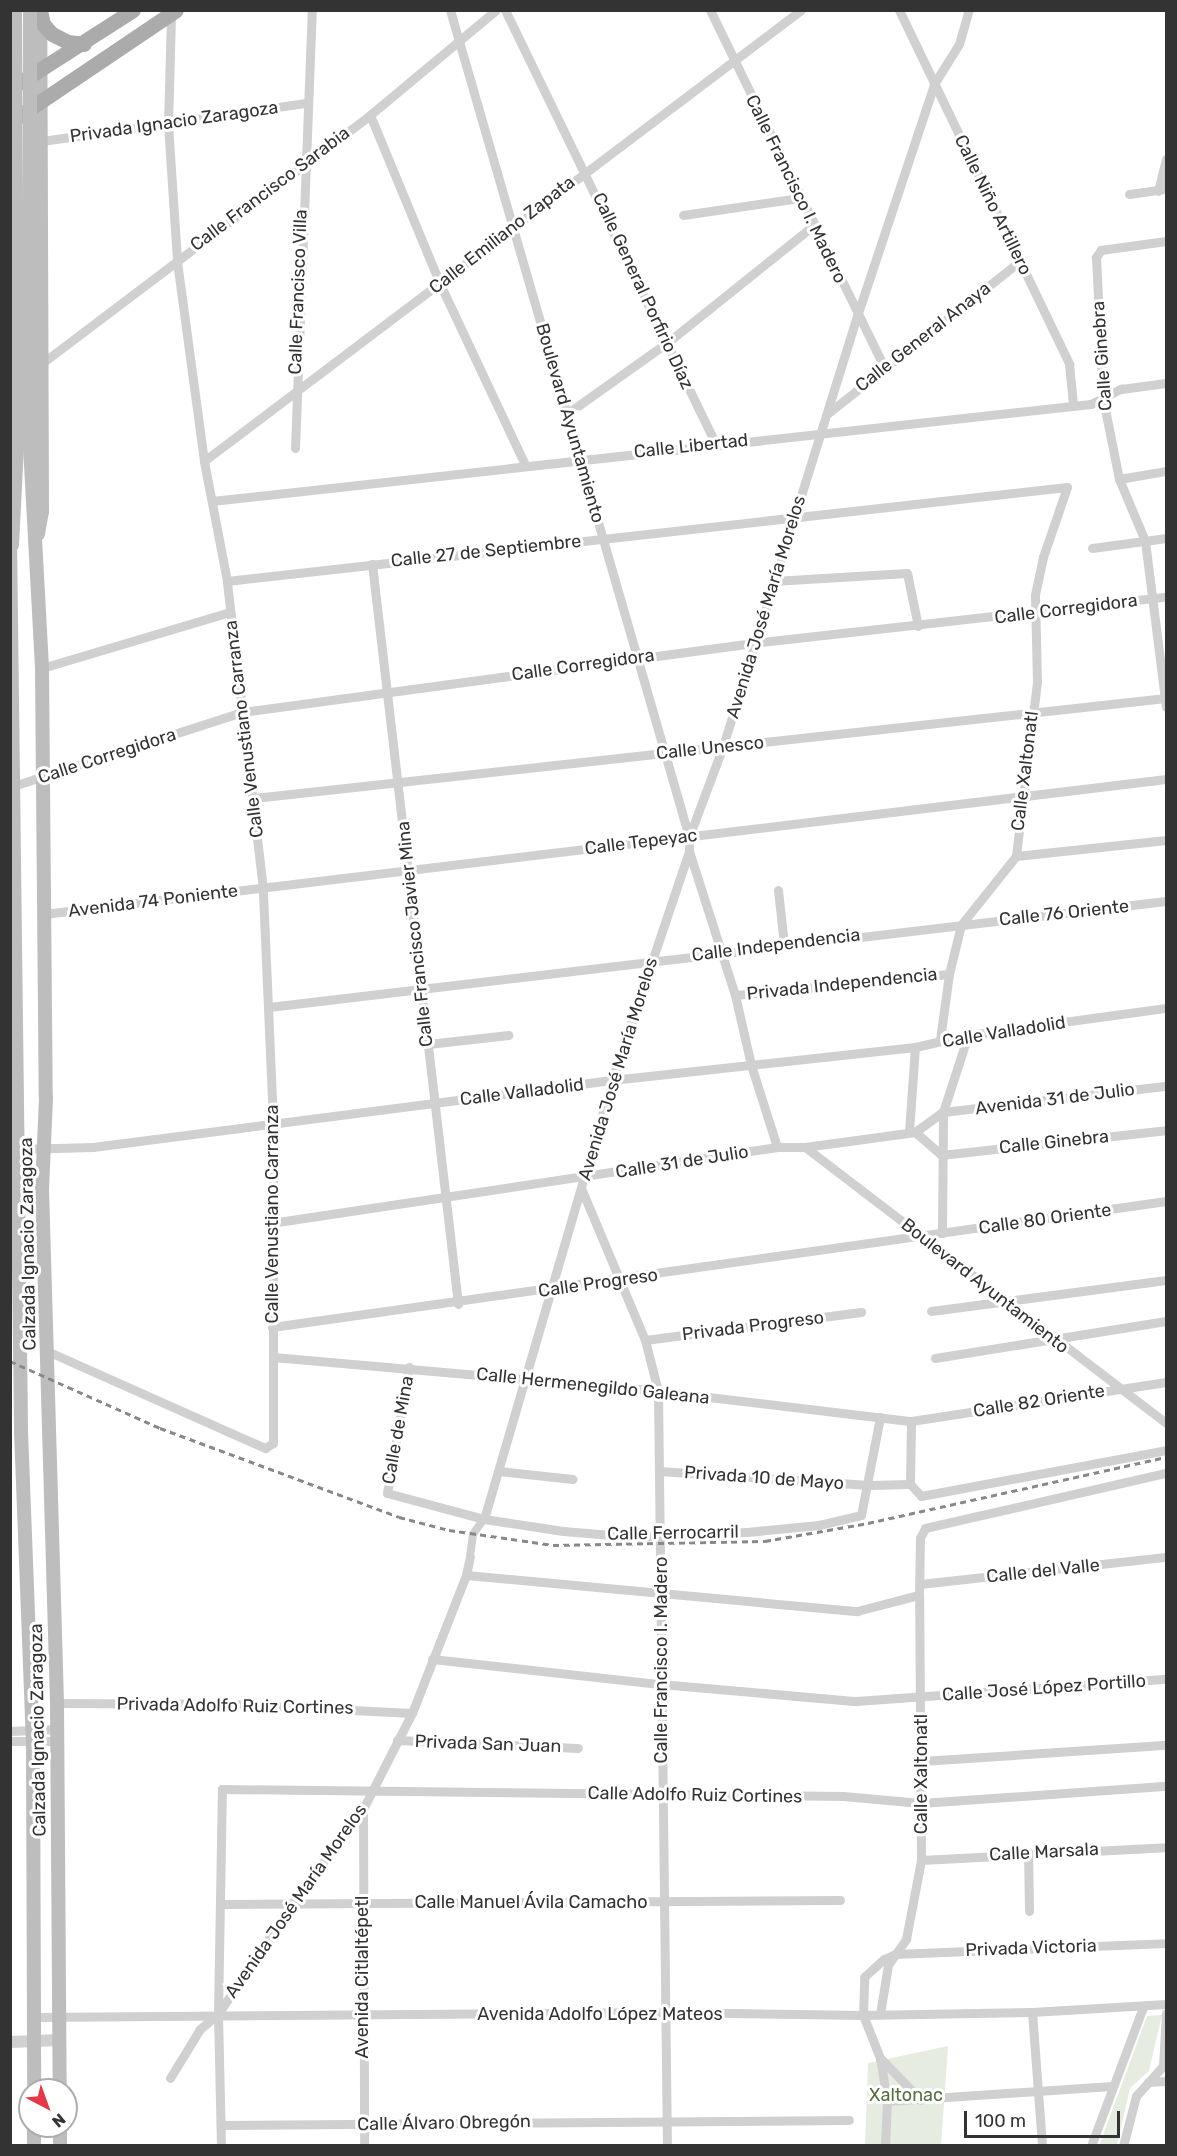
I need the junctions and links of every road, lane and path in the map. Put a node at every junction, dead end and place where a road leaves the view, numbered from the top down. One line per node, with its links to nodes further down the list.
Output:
1 (15, 10): 53 (main road, Calzada Ignacio Zaragoza, bridge)
2 (30, 10): 53 (main road, Calzada Ignacio Zaragoza, bridge)
3 (40, 10): 15 (main road); 17 (main road, Calzada Ignacio Zaragoza)
4 (133, 10): 15 (main road)
5 (312, 10): 21 (street, Calle Francisco Villa)
6 (450, 10): 14 (street, Boulevard Ayuntamiento)
7 (496, 10): 14 (street, Calle Francisco Sarabia)
8 (505, 10): 28 (street, Calle General Porfirio Díaz)
9 (710, 10): 16 (street, Calle Francisco I. Madero)
10 (801, 10): 16 (street, Calle Emiliano Zapata)
11 (899, 10): 18 (street, Calle Niño Artillero)
12 (969, 10): 18 (street, Avenida José María Morelos)
13 (174, 12): 20 (main road); 24 (street, Calle Venustiano Carranza)
14 (459, 43): 22 (street, Calle Francisco Sarabia); 34 (street, Boulevard Ayuntamiento)
15 (84, 44): 17 (main road)
16 (734, 60): 28 (street, Calle Emiliano Zapata); 31 (street, Calle Francisco I. Madero)
17 (41, 69): 19 (main road); 20 (main road, Calzada Ignacio Zaragoza)
18 (934, 84): 39 (street, Calle Niño Artillero); 41 (street, Avenida José María Morelos)
19 (10, 88)
20 (43, 102): 23 (main road); 25 (main road, Calzada Ignacio Zaragoza)
21 (306, 103): 24 (street, Privada Ignacio Zaragoza); 27 (street, Calle Francisco Villa)
22 (370, 115): 27 (street, Calle Francisco Sarabia); 40 (street)
23 (10, 122)
24 (168, 124): 25 (street, Privada Ignacio Zaragoza); 38 (street, Calle Venustiano Carranza)
25 (42, 141): 37 (main road, Calzada Ignacio Zaragoza)
26 (1167, 159): 29 (street)
27 (303, 161): 38 (street, Calle Francisco Sarabia); 46 (street, Calle Francisco Villa)
28 (586, 170): 34 (street, Calle Emiliano Zapata); 42 (street, Calle General Porfirio Díaz)
29 (1162, 190): 30 (street)
30 (1129, 194)
31 (800, 198): 32 (street); 33 (street, Calle Francisco I. Madero)
32 (683, 215)
33 (814, 225): 41 (street, Calle Francisco I. Madero); 42 (street)
34 (514, 227): 40 (street, Calle Emiliano Zapata); 49 (street, Boulevard Ayuntamiento)
35 (10, 237): 37 (main road)
36 (1167, 241): 47 (street, Calle Ginebra)
37 (41, 255): 43 (main road, Calzada Ignacio Zaragoza)
38 (177, 260): 43 (street, Calle Francisco Sarabia); 56 (street, Calle Venustiano Carranza)
39 (1020, 261): 44 (street, Calle General Anaya); 48 (street, Calle Niño Artillero)
40 (440, 284): 46 (street, Calle Emiliano Zapata); 57 (street)
41 (856, 316): 44 (street, Calle Francisco I. Madero); 50 (street, Avenida José María Morelos)
42 (668, 342): 49 (street); 52 (street, Calle General Porfirio Díaz)
43 (41, 364): 67 (main road, Calzada Ignacio Zaragoza)
44 (884, 366): 50 (street, Calle General Anaya)
45 (1167, 383): 47 (street, Calle Libertad)
46 (294, 394): 54 (street, Calle Francisco Villa); 56 (street, Calle Emiliano Zapata)
47 (1102, 399): 48 (street, Calle Libertad); 59 (street, Calle Ginebra)
48 (1073, 404): 51 (street, Calle Libertad)
49 (568, 413): 55 (street, Boulevard Ayuntamiento)
50 (827, 414): 51 (street, Avenida José María Morelos)
51 (822, 432): 52 (street, Calle Libertad); 62 (street, Avenida José María Morelos)
52 (715, 443): 55 (street, Calle Libertad)
53 (23, 445): 66 (main road, Calzada Ignacio Zaragoza); 67 (main road, Calzada Ignacio Zaragoza)
54 (295, 448)
55 (581, 458): 57 (street, Calle Libertad); 63 (street, Boulevard Ayuntamiento)
56 (204, 461): 61 (street, Calle Venustiano Carranza)
57 (525, 465): 61 (street, Calle Libertad)
58 (1167, 471): 59 (street)
59 (1119, 479): 65 (street, Calle Ginebra)
60 (1067, 487): 62 (street, Calle 27 de Septiembre); 75 (street, Calle Xaltonatl)
61 (212, 501): 70 (street, Calle Venustiano Carranza)
62 (792, 519): 63 (street, Calle 27 de Septiembre); 71 (street, Avenida José María Morelos)
63 (603, 537): 69 (street, Calle 27 de Septiembre); 78 (street, Boulevard Ayuntamiento)
64 (1167, 538): 65 (street)
65 (1145, 541): 68 (street); 73 (street, Calle Ginebra)
66 (11, 542): 80 (main road, Calzada Ignacio Zaragoza)
67 (36, 542): 79 (main road, Calzada Ignacio Zaragoza)
68 (1092, 548)
69 (372, 564): 70 (street, Calle 27 de Septiembre); 81 (street, Calle Francisco Javier Mina)
70 (226, 581): 74 (street, Calle Venustiano Carranza)
71 (773, 581): 76 (street); 77 (street, Avenida José María Morelos)
72 (1167, 597): 73 (street, Calle Corregidora)
73 (1154, 598): 75 (street, Calle Corregidora); 82 (street, Calle Ginebra)
74 (230, 612): 79 (street); 83 (street, Calle Venustiano Carranza)
75 (1034, 613): 76 (street, Calle Corregidora); 84 (street, Calle Xaltonatl)
76 (918, 626): 77 (street, Calle Corregidora)
77 (753, 643): 78 (street, Calle Corregidora); 85 (street, Avenida José María Morelos)
78 (636, 658): 81 (street, Calle Corregidora); 86 (street, Boulevard Ayuntamiento)
79 (42, 668): 87 (main road, Calzada Ignacio Zaragoza)
80 (12, 678): 90 (main road, Calzada Ignacio Zaragoza)
81 (387, 692): 83 (street, Calle Corregidora); 89 (street, Calle Francisco Javier Mina)
82 (1166, 701): 84 (street, Calle Unesco)
83 (242, 712): 87 (street, Calle Corregidora); 91 (street, Calle Venustiano Carranza)
84 (1031, 715): 85 (street, Calle Unesco); 92 (street, Calle Xaltonatl)
85 (723, 746): 86 (street, Calle Unesco); 93 (street, Avenida José María Morelos)
86 (662, 753): 89 (street, Calle Unesco); 93 (street, Boulevard Ayuntamiento)
87 (41, 778): 90 (street, Calle Corregidora); 101 (main road, Calzada Ignacio Zaragoza)
88 (1167, 779): 92 (street, Calle Tepeyac)
89 (399, 783): 91 (street, Calle Unesco); 97 (street, Calle Francisco Javier Mina)
90 (13, 786): 127 (main road, Calzada Ignacio Zaragoza)
91 (254, 798): 98 (street, Calle Venustiano Carranza)
92 (1020, 798): 93 (street, Calle Tepeyac); 96 (street, Calle Xaltonatl)
93 (689, 837): 95 (street, Avenida José María Morelos); 97 (street, Calle Tepeyac)
94 (1167, 840): 96 (street)
95 (689, 851): 104 (street); 105 (street, Avenida José María Morelos)
96 (1016, 856): 102 (street, Calle Xaltonatl)
97 (408, 870): 98 (street, Calle Tepeyac); 107 (street, Calle Francisco Javier Mina)
98 (263, 888): 101 (street, Avenida 74 Poniente); 109 (street, Calle Venustiano Carranza)
99 (778, 890): 103 (street)
100 (1167, 902): 102 (street, Calle 76 Oriente)
101 (44, 914): 126 (main road, Calzada Ignacio Zaragoza)
102 (961, 925): 103 (street, Calle Independencia); 106 (street, Calle Xaltonatl)
103 (784, 944): 104 (street, Calle Independencia)
104 (722, 952): 105 (street, Calle Independencia); 108 (street)
105 (650, 960): 107 (street, Calle Independencia); 117 (street, Avenida José María Morelos)
106 (949, 974): 108 (street, Privada Independencia); 113 (street, Calle Xaltonatl)
107 (420, 988): 109 (street, Calle Independencia); 114 (street, Calle Francisco Javier Mina)
108 (735, 995): 116 (street)
109 (270, 1007): 121 (street, Calle Venustiano Carranza)
110 (1167, 1008): 112 (street, Calle Valladolid)
111 (508, 1035): 114 (street)
112 (968, 1035): 113 (street, Calle Valladolid); 120 (street)
113 (940, 1040): 115 (street, Calle Valladolid)
114 (428, 1044): 119 (street, Calle Francisco Javier Mina)
115 (915, 1047): 116 (street, Calle Valladolid); 123 (street)
116 (751, 1065): 117 (street, Calle Valladolid); 124 (street)
117 (612, 1080): 119 (street, Calle Valladolid); 129 (street, Avenida José María Morelos)
118 (1167, 1086): 120 (street, Avenida 31 de Julio)
119 (436, 1103): 121 (street, Calle Valladolid); 131 (street, Calle Francisco Javier Mina)
120 (943, 1112): 123 (street, Calle 31 de Julio); 128 (street)
121 (273, 1122): 126 (street, Calle Valladolid); 133 (street, Calle Venustiano Carranza)
122 (1167, 1130): 128 (street, Calle Ginebra)
123 (912, 1132): 125 (street, Calle 31 de Julio); 128 (street)
124 (777, 1147): 125 (street, Calle 31 de Julio); 129 (street, Calle 31 de Julio)
125 (805, 1147): 135 (street, Boulevard Ayuntamiento)
126 (43, 1150): 127 (street, Calle Valladolid); 130 (main road, Calzada Ignacio Zaragoza)
127 (20, 1154): 130 (main road); 181 (main road, Calzada Ignacio Zaragoza)
128 (941, 1155): 134 (street)
129 (582, 1183): 131 (street, Calle 31 de Julio); 136 (street, Calle Francisco I. Madero); 138 (street, Avenida José María Morelos)
130 (42, 1188): 147 (main road, Calzada Ignacio Zaragoza)
131 (447, 1200): 133 (street, Calle 31 de Julio); 140 (street, Calle Francisco Javier Mina)
132 (1167, 1201): 134 (street, Calle 80 Oriente)
133 (271, 1223): 144 (street, Calle Venustiano Carranza)
134 (942, 1233): 135 (street, Calle 80 Oriente)
135 (923, 1236): 136 (street, Calle Progreso); 139 (street, Boulevard Ayuntamiento)
136 (619, 1280): 138 (street, Calle Progreso); 145 (street, Calle Francisco I. Madero)
137 (1167, 1280): 139 (street)
138 (553, 1288): 140 (street, Calle Progreso); 151 (street, Avenida José María Morelos)
139 (1004, 1302): 141 (street); 146 (street, Boulevard Ayuntamiento)
140 (458, 1304): 144 (street, Calle Progreso)
141 (931, 1311)
142 (861, 1312): 145 (street, Privada Progreso)
143 (1167, 1321): 146 (street)
144 (272, 1327): 148 (street, Calle Venustiano Carranza)
145 (645, 1340): 154 (street, Calle Francisco I. Madero)
146 (1053, 1340): 149 (street); 153 (street, Boulevard Ayuntamiento)
147 (47, 1351): 148 (street, Calle Venustiano Carranza); 178 (main road, Calzada Ignacio Zaragoza)
148 (273, 1357): 150 (street, Calle Hermenegildo Galeana)
149 (935, 1358)
150 (409, 1366): 151 (street, Calle Hermenegildo Galeana); 165 (street, Calle de Mina)
151 (525, 1380): 154 (street, Calle Hermenegildo Galeana); 159 (street, Avenida José María Morelos)
152 (1167, 1382): 153 (street, Calle 82 Oriente)
153 (1120, 1388): 156 (street, Calle 82 Oriente); 157 (street, Boulevard Ayuntamiento)
154 (658, 1391): 155 (street, Calle Hermenegildo Galeana); 160 (street, Calle Francisco I. Madero)
155 (880, 1417): 156 (street, Calle Hermenegildo Galeana); 164 (street)
156 (911, 1421): 163 (street)
157 (1167, 1423)
158 (1167, 1450): 163 (street)
159 (499, 1471): 162 (street); 166 (street, Avenida José María Morelos)
160 (659, 1471): 164 (street, Privada 10 de Mayo); 167 (street, Calle Francisco I. Madero)
161 (1167, 1473): 171 (street, Calle Xaltonatl)
162 (573, 1479)
163 (910, 1484): 164 (street, Privada 10 de Mayo)
164 (869, 1485): 167 (street, Calle Ferrocarril)
165 (387, 1492): 166 (street, Calle Ferrocarril)
166 (484, 1519): 167 (street, Calle Ferrocarril); 168 (street, Avenida José María Morelos)
167 (662, 1534): 172 (street, Calle Francisco I. Madero)
168 (470, 1556): 170 (street, Avenida José María Morelos)
169 (1167, 1557): 171 (street, Calle del Valle)
170 (466, 1575): 172 (street); 174 (street, Avenida José María Morelos)
171 (920, 1584): 173 (street, Calle Xaltonatl)
172 (661, 1595): 173 (street); 176 (street, Calle Francisco I. Madero)
173 (919, 1595): 177 (street, Calle Xaltonatl)
174 (432, 1659): 176 (street, Calle José López Portillo); 179 (street, Avenida José María Morelos)
175 (1167, 1679): 177 (street, Calle José López Portillo)
176 (660, 1684): 177 (street, Calle José López Portillo); 190 (street, Calle Francisco I. Madero)
177 (921, 1696): 187 (street, Calle Xaltonatl)
178 (57, 1703): 179 (street, Privada Adolfo Ruiz Cortines); 182 (main road, Calzada Ignacio Zaragoza)
179 (412, 1713): 183 (street, Avenida José María Morelos)
180 (10, 1731): 181 (street)
181 (33, 1736): 182 (street); 184 (street); 213 (main road, Calzada Ignacio Zaragoza)
182 (57, 1736): 214 (main road, Calzada Ignacio Zaragoza)
183 (397, 1740): 186 (street, Privada San Juan); 189 (street, Avenida José María Morelos)
184 (10, 1741)
185 (1167, 1745): 187 (street)
186 (578, 1748)
187 (922, 1761): 191 (street, Calle Xaltonatl)
188 (1167, 1786): 191 (street, Calle Adolfo Ruiz Cortines)
189 (371, 1790): 190 (street, Calle Adolfo Ruiz Cortines); 192 (street, Avenida José María Morelos); 200 (street, Calle Adolfo Ruiz Cortines)
190 (661, 1794): 191 (street, Calle Adolfo Ruiz Cortines); 198 (street, Calle Francisco I. Madero)
191 (921, 1803): 195 (street, Calle Xaltonatl)
192 (363, 1809): 197 (street, Avenida José María Morelos); 199 (street, Avenida Citlaltépetl)
193 (1167, 1847): 194 (street, Calle Marsala)
194 (1028, 1852): 195 (street, Calle Marsala); 201 (street)
195 (921, 1860): 203 (street, Calle Xaltonatl)
196 (840, 1900): 198 (street, Calle Manuel Ávila Camacho)
197 (293, 1902): 199 (street, Calle Manuel Ávila Camacho); 200 (street, Calle Manuel Ávila Camacho); 209 (street, Avenida José María Morelos)
198 (663, 1902): 199 (street, Calle Manuel Ávila Camacho); 206 (street, Calle Francisco I. Madero)
199 (361, 1903): 212 (street, Avenida Citlaltépetl)
200 (222, 1904): 209 (street)
201 (1029, 1911)
202 (1167, 1943): 203 (street, Privada Victoria)
203 (895, 1954): 210 (street, Calle Xaltonatl); 211 (street)
204 (1167, 2004): 205 (street, Avenida Adolfo López Mateos)
205 (1143, 2007): 207 (street, Avenida Adolfo López Mateos); 224 (street)
206 (666, 2012): 211 (street, Avenida Adolfo López Mateos); 212 (street, Avenida Adolfo López Mateos); 228 (street, Calle Francisco I. Madero)
207 (1032, 2012): 210 (street, Avenida Adolfo López Mateos); 225 (street)
208 (1167, 2013): 223 (street)
209 (218, 2014): 212 (street, Avenida Adolfo López Mateos); 214 (street, Avenida Adolfo López Mateos); 221 (street, Avenida José María Morelos); 231 (street)
210 (880, 2014): 211 (street, Avenida Adolfo López Mateos)
211 (863, 2015): 218 (street)
212 (363, 2016): 230 (street, Avenida Citlaltépetl)
213 (33, 2017): 214 (street, Avenida Adolfo López Mateos); 216 (main road, Calzada Ignacio Zaragoza)
214 (60, 2017): 215 (main road, Calzada Ignacio Zaragoza)
215 (60, 2040): 216 (street); 220 (main road, Calzada Ignacio Zaragoza)
216 (33, 2041): 217 (street); 219 (main road, Calzada Ignacio Zaragoza)
217 (10, 2042)
218 (880, 2058): 226 (street); 227 (street)
219 (34, 2078)
220 (60, 2078)
221 (170, 2078)
222 (1167, 2081): 223 (street)
223 (1146, 2082): 238 (street)
224 (1112, 2086): 225 (street); 237 (street)
225 (1038, 2091): 226 (street); 236 (street)
226 (921, 2100): 227 (street)
227 (887, 2101): 235 (street)
228 (667, 2120): 229 (street, Calle Álvaro Obregón); 230 (street, Calle Álvaro Obregón); 234 (street, Calle Francisco I. Madero)
229 (849, 2120)
230 (363, 2124): 231 (street, Calle Álvaro Obregón); 233 (street, Avenida Citlaltépetl)
231 (221, 2125): 232 (street)
232 (221, 2145)
233 (364, 2145)
234 (667, 2145)
235 (885, 2145)
236 (1042, 2145)
237 (1091, 2145)
238 (1123, 2145)

